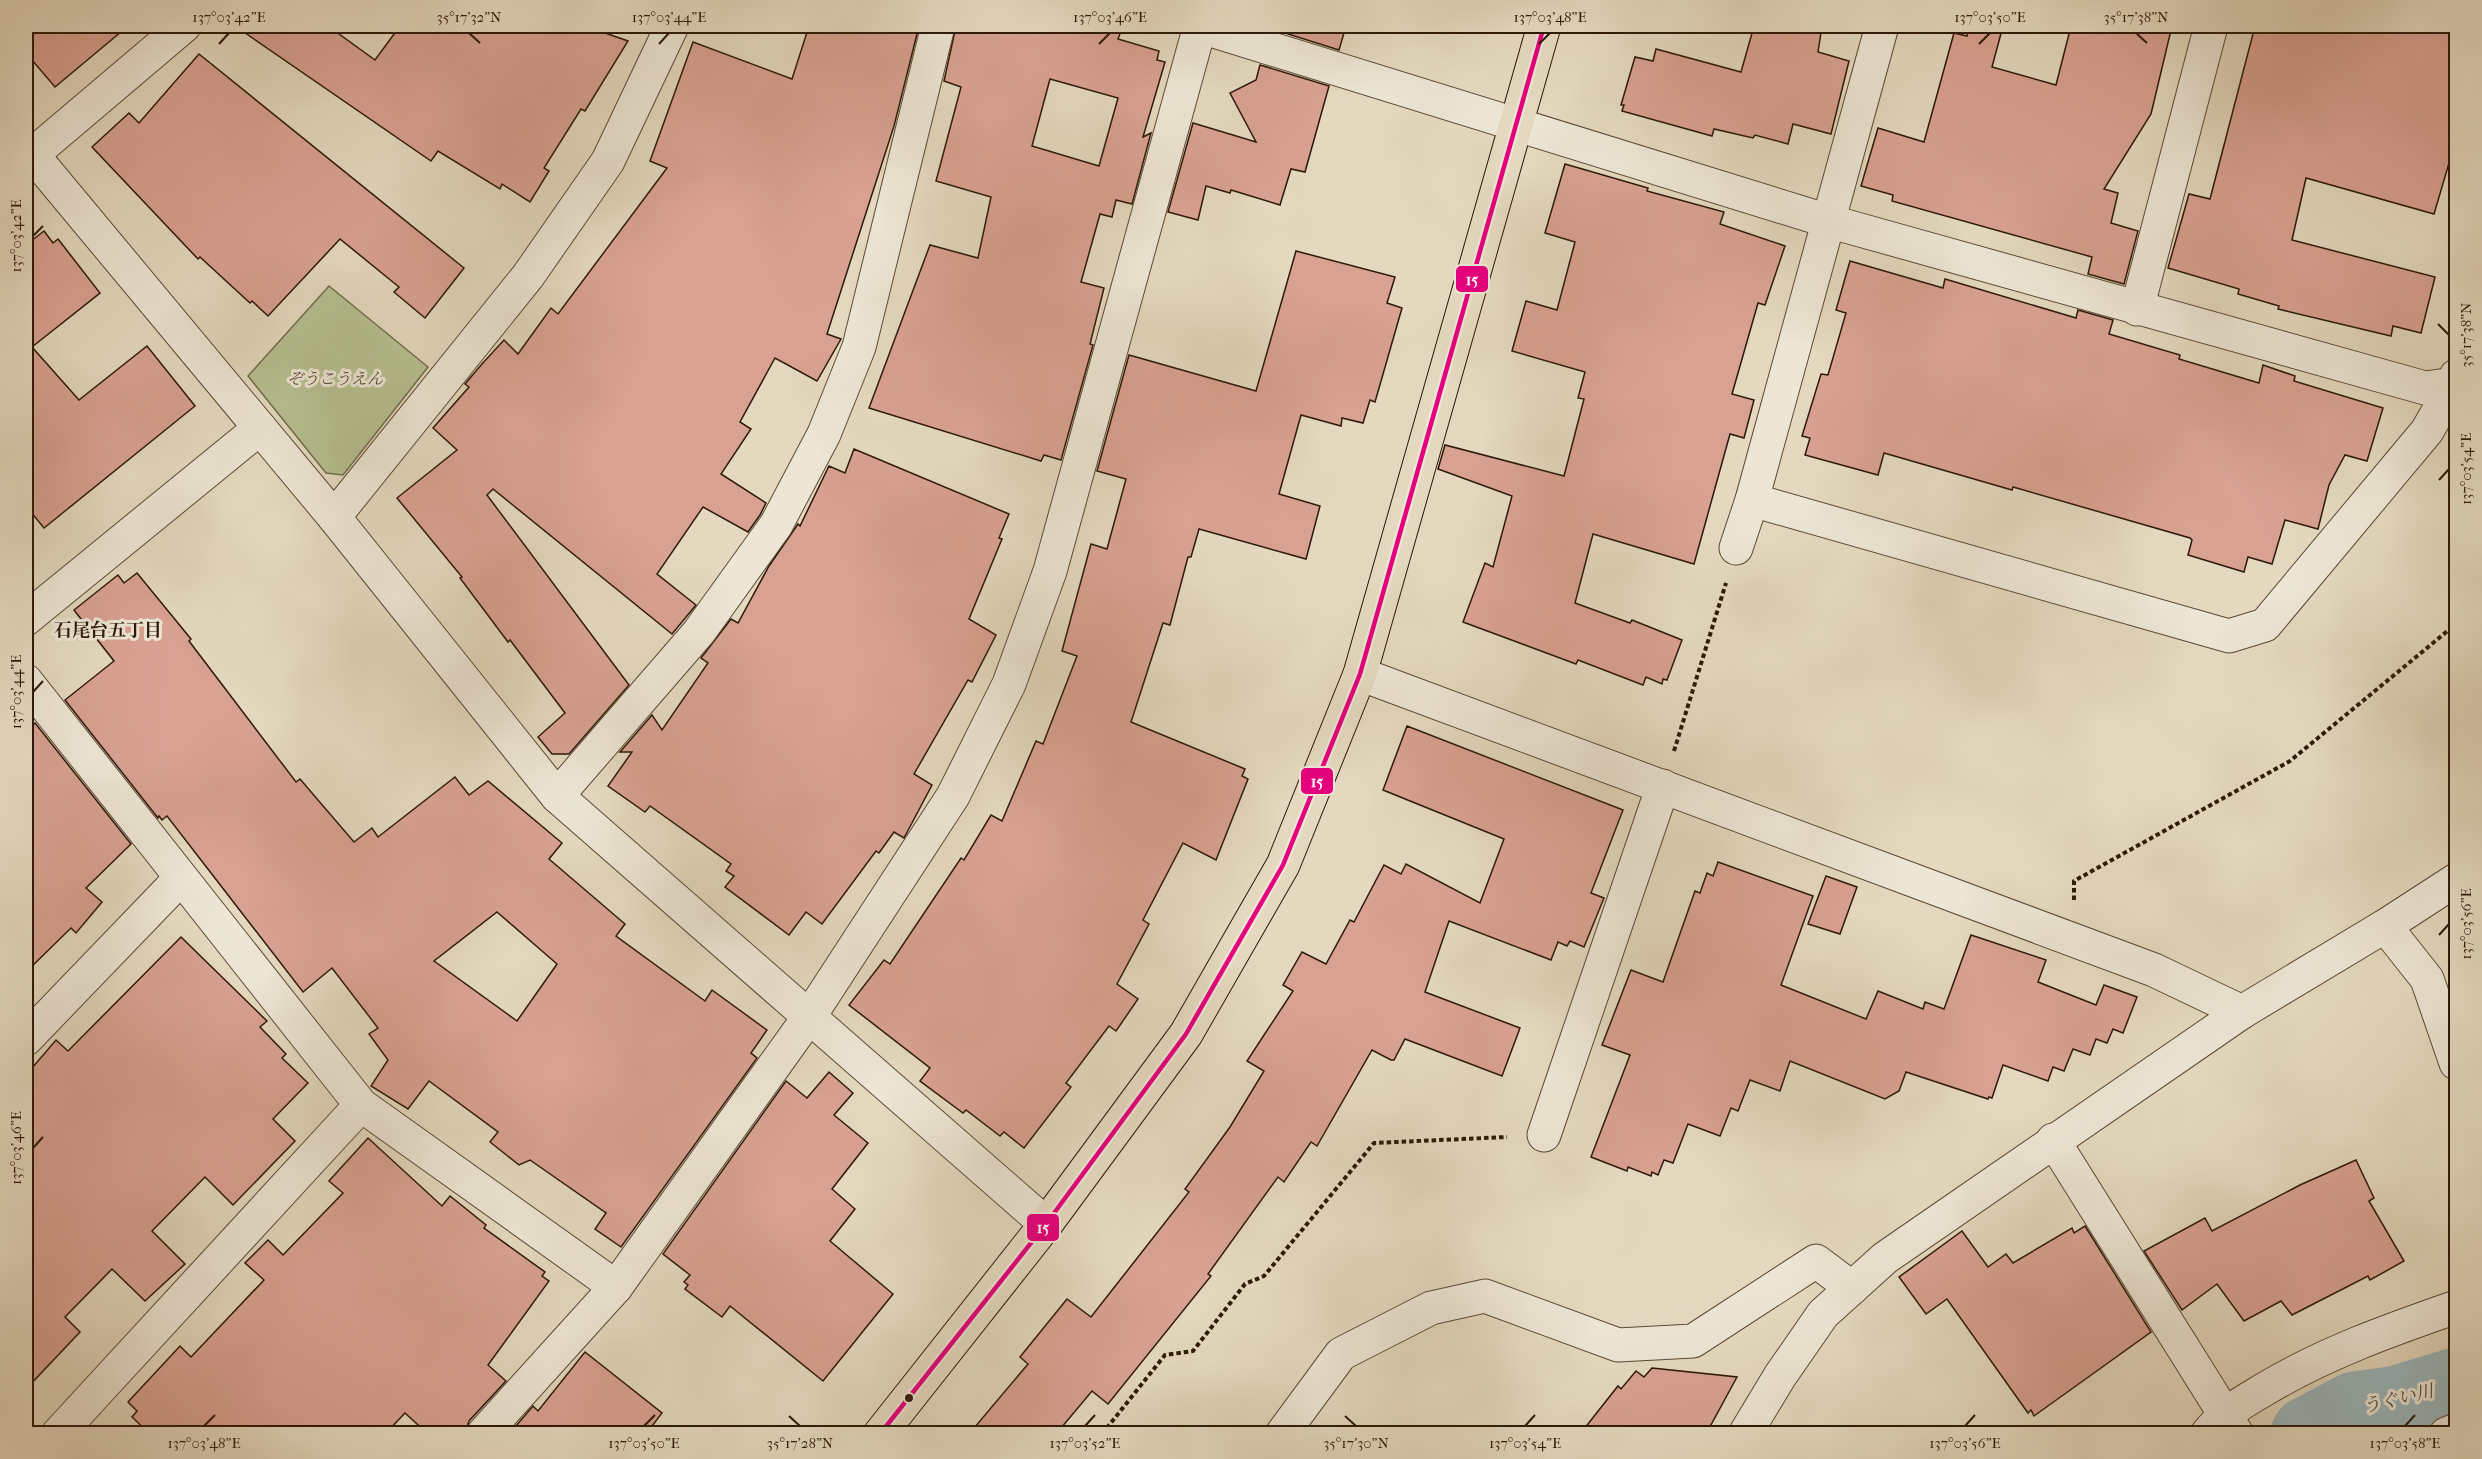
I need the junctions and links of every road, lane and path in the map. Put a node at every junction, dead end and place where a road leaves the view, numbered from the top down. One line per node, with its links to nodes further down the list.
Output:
1 (184, 26): 9 (street)
2 (672, 26): 15 (street)
3 (938, 26): 22 (street)
4 (1199, 26): 8 (street); 28 (street)
5 (1544, 26): 8 (main road)
6 (1882, 26): 10 (street)
7 (2211, 26): 11 (street)
8 (1517, 125): 10 (street); 19 (main road)
9 (28, 154): 13 (street)
10 (1828, 221): 11 (street); 14 (street)
11 (2137, 309): 12 (street)
12 (2455, 380): 14 (street)
13 (260, 428): 15 (street); 17 (street)
14 (1752, 500): 16 (street)
15 (334, 517): 22 (street)
16 (1736, 548): 21 (path)
17 (26, 619)
18 (2457, 624): 26 (path)
19 (1360, 674): 21 (street); 34 (main road)
20 (26, 681): 23 (street)
21 (1663, 786): 26 (street); 32 (street)
22 (557, 796): 28 (street)
23 (181, 878): 29 (street); 31 (street)
24 (2457, 880): 25 (street)
25 (2385, 926): 27 (street); 30 (street)
26 (2074, 940): 27 (street)
27 (2242, 1012): 33 (street)
28 (809, 1017): 34 (street); 35 (street)
29 (26, 1039)
30 (2457, 1063)
31 (361, 1105): 35 (street); 40 (street)
32 (1544, 1135): 43 (path)
33 (2053, 1140): 36 (street); 38 (street)
34 (1046, 1224): 42 (main road)
35 (616, 1287): 41 (street)
36 (1852, 1288): 44 (street); 45 (street)
37 (2457, 1307): 38 (street)
38 (2225, 1427)
39 (2457, 1430): 46 (street)
40 (58, 1434)
41 (483, 1434)
42 (880, 1434)
43 (1102, 1434)
44 (1282, 1434)
45 (1745, 1434)
46 (2446, 1434)

